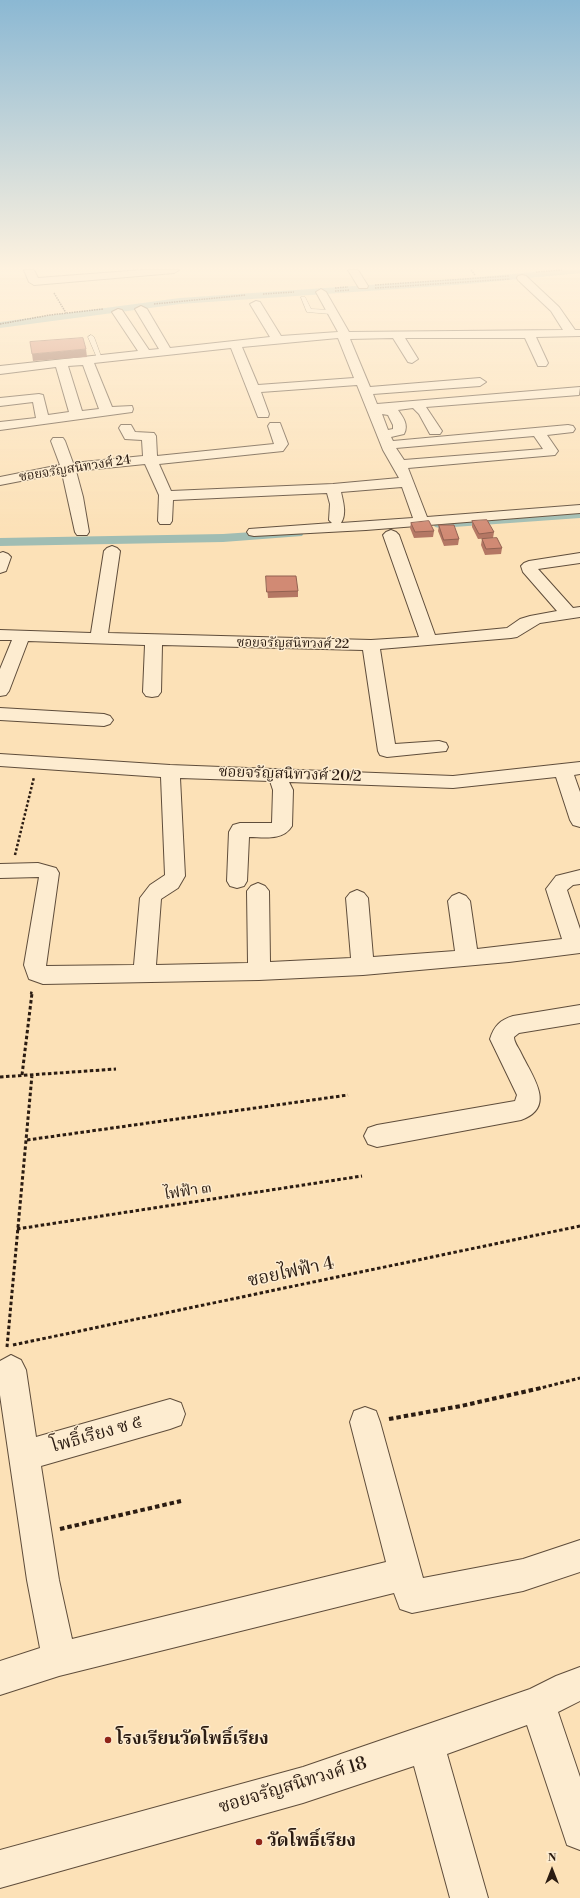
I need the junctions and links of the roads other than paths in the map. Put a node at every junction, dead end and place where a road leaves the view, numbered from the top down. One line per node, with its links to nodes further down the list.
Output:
1 (96, 359): 5 (street)
2 (241, 359): 11 (street)
3 (353, 359): 10 (street)
4 (540, 359): 7 (street)
5 (87, 360): 6 (street); 17 (street)
6 (61, 363): 8 (street); 19 (street)
7 (542, 363)
8 (0, 370)
9 (480, 382): 10 (street)
10 (364, 386): 11 (street); 16 (street)
11 (253, 389): 18 (street)
12 (579, 391): 14 (street)
13 (0, 402): 21 (street)
14 (416, 404): 16 (street); 25 (street)
15 (127, 409): 17 (street)
16 (374, 409): 28 (street); 28 (street)
17 (107, 412): 19 (street)
18 (263, 414)
19 (76, 416): 20 (street)
20 (49, 419)
21 (0, 426)
22 (275, 426): 29 (street, ซอยจรัญสนิทวงศ์ 24)
23 (126, 428): 29 (street)
24 (568, 429): 26 (street)
25 (435, 431)
26 (538, 432): 28 (street); 31 (street)
27 (58, 440): 30 (street)
28 (386, 440): 31 (street)
29 (151, 460): 30 (street, ซอยจรัญสนิทวงศ์ 24); 35 (street)
30 (69, 468): 33 (street, ซอยจรัญสนิทวงศ์ 24); 40 (street)
31 (402, 472): 32 (street); 34 (street); 39 (street)
32 (348, 475)
33 (0, 481)
34 (333, 488): 35 (street); 37 (street)
35 (166, 494): 38 (street)
36 (580, 509): 39 (street)
37 (336, 520)
38 (165, 521)
39 (421, 521): 41 (street)
40 (82, 532)
41 (254, 532)
42 (391, 535): 50 (street)
43 (112, 551): 48 (street)
44 (580, 558): 45 (street)
45 (575, 613): 50 (street, ซอยจรัญสนิทวงศ์ 22)
46 (0, 635): 47 (street, ซอยจรัญสนิทวงศ์ 22)
47 (22, 636): 48 (street, ซอยจรัญสนิทวงศ์ 22); 52 (street)
48 (99, 638): 49 (street, ซอยจรัญสนิทวงศ์ 22)
49 (154, 640): 51 (street, ซอยจรัญสนิทวงศ์ 22); 53 (street)
50 (429, 641): 51 (street, ซอยจรัญสนิทวงศ์ 22)
51 (371, 645): 56 (street)
52 (0, 691)
53 (152, 692)
54 (0, 714): 55 (street)
55 (104, 720)
56 (439, 747)
57 (0, 760): 59 (street, ซอยจรัญสนิทวงศ์ 20/2)
58 (571, 769): 60 (street, ซอยจรัญสนิทวงศ์ 20/2); 61 (street)
59 (170, 771): 60 (street, ซอยจรัญสนิทวงศ์ 20/2); 71 (street)
60 (277, 775): 64 (street)
61 (580, 820)
62 (7, 863): 71 (street)
63 (580, 877): 68 (street)
64 (237, 881)
65 (258, 891): 70 (street)
66 (358, 898): 69 (street)
67 (459, 901): 68 (street)
68 (467, 958): 69 (street)
69 (363, 966): 70 (street)
70 (259, 971): 71 (street)
71 (144, 974)
72 (580, 1014): 73 (street)
73 (377, 1136)
74 (9, 1358): 77 (street)
75 (170, 1414): 77 (street, โพธิ์เรียง ซ ๕)
76 (365, 1422): 79 (street)
77 (24, 1456): 80 (street)
78 (580, 1556): 79 (street)
79 (405, 1574): 80 (street)
80 (59, 1659): 81 (street)
81 (0, 1678)
82 (580, 1684): 83 (street, ซอยจรัญสนิทวงศ์ 18)
83 (538, 1704): 84 (street, ซอยจรัญสนิทวงศ์ 18); 85 (street)
84 (426, 1744): 86 (street, ซอยจรัญสนิทวงศ์ 18); 87 (street)
85 (580, 1832)
86 (0, 1869)
87 (469, 1898)

